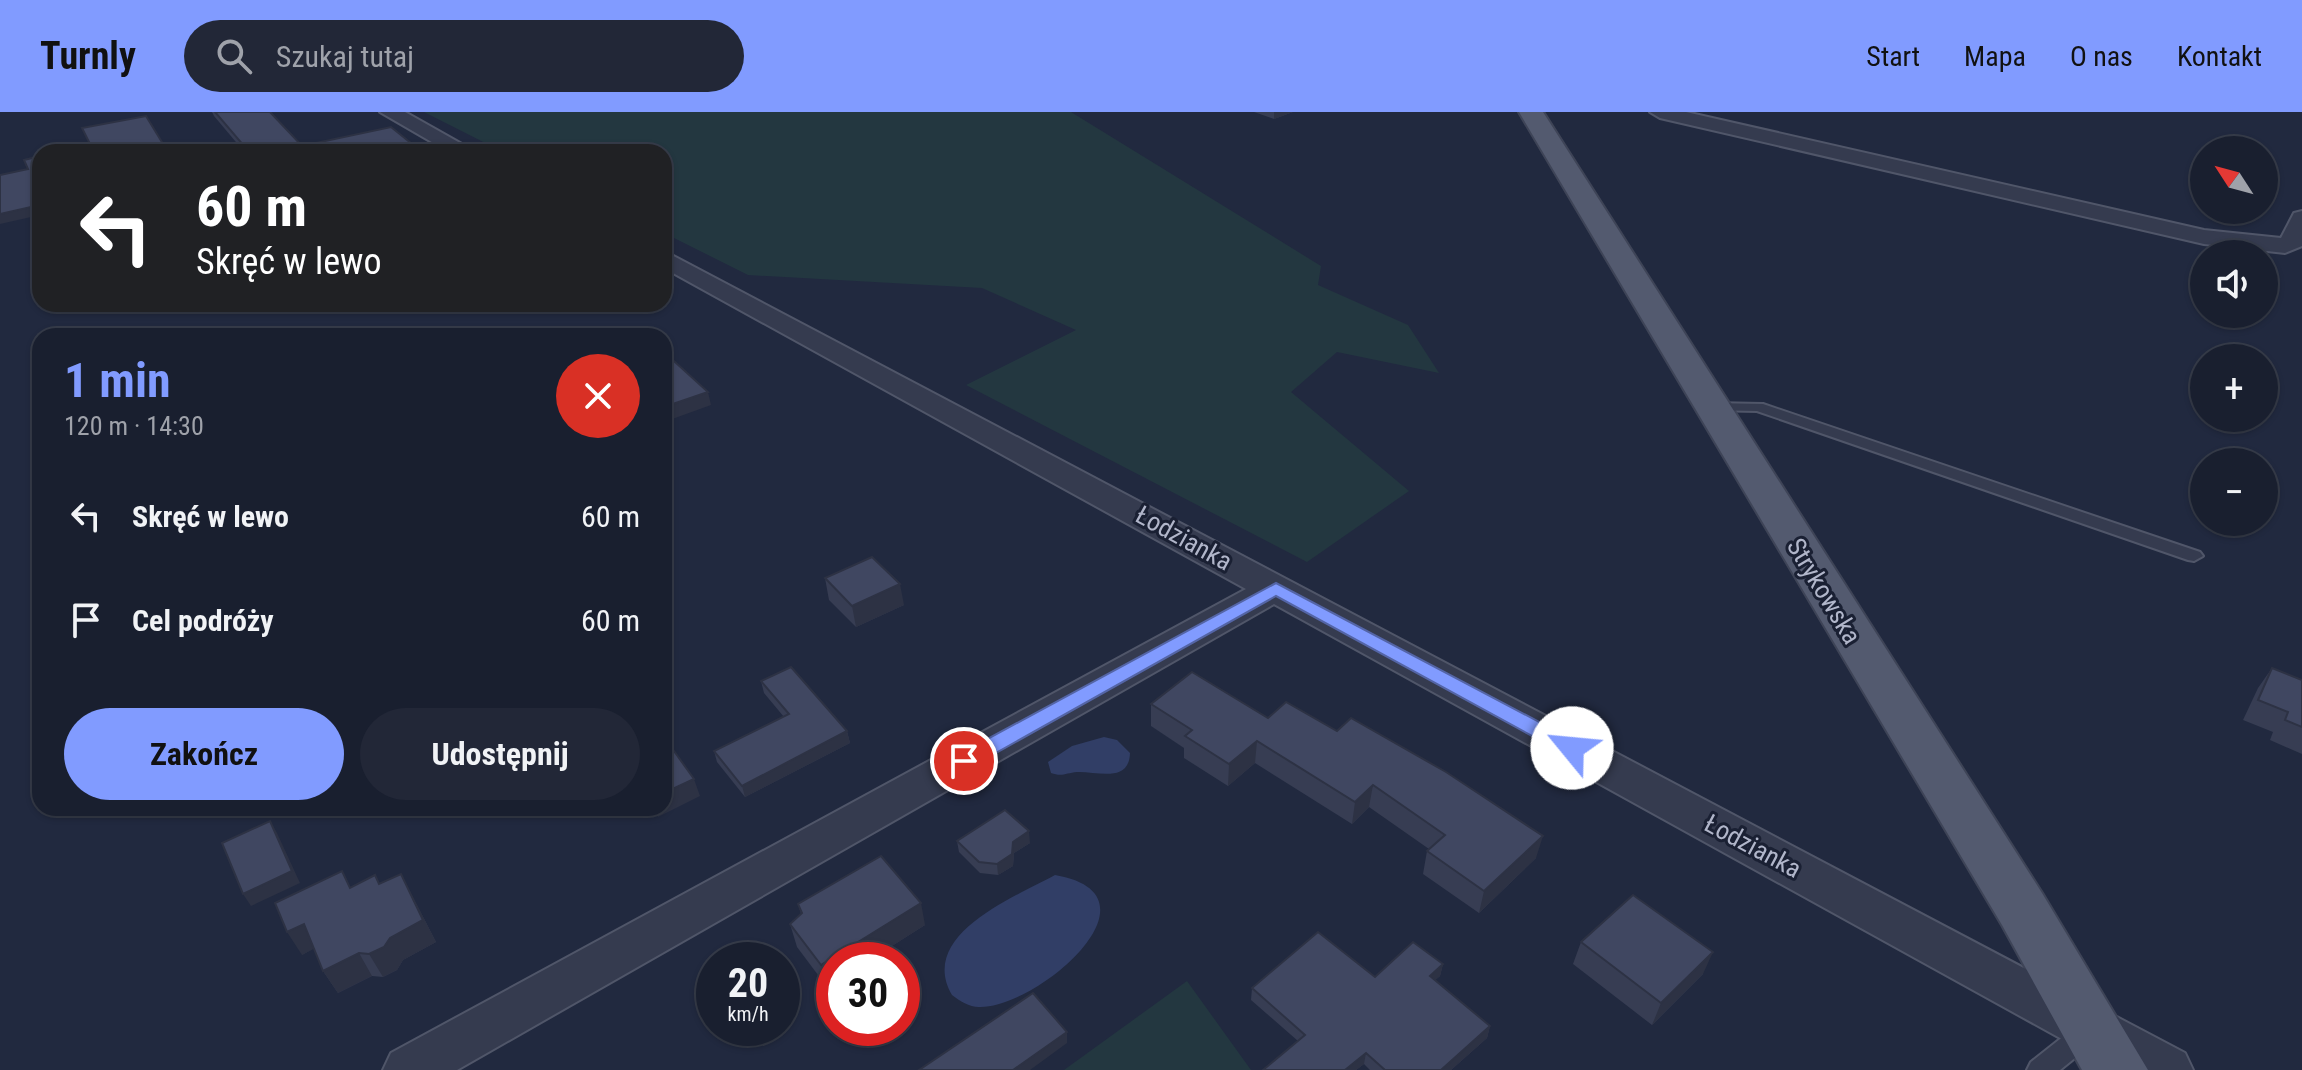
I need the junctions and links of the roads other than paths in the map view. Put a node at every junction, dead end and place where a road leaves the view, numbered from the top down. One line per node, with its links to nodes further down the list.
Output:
1 (390, 112): 4 (street)
2 (1531, 112): 7 (main road, Strykowska)
3 (1660, 112): 5 (street)
4 (450, 144)
5 (2302, 218)
6 (672, 262): 9 (street, Łodzianka)
7 (1712, 407): 8 (lane); 10 (main road, Strykowska)
8 (2194, 556)
9 (1276, 588): 10 (street, Łodzianka); 11 (street)
10 (2104, 1050): 12 (lane); 13 (street, Łodzianka)
11 (409, 1070)
12 (2040, 1070)
13 (2167, 1070)

